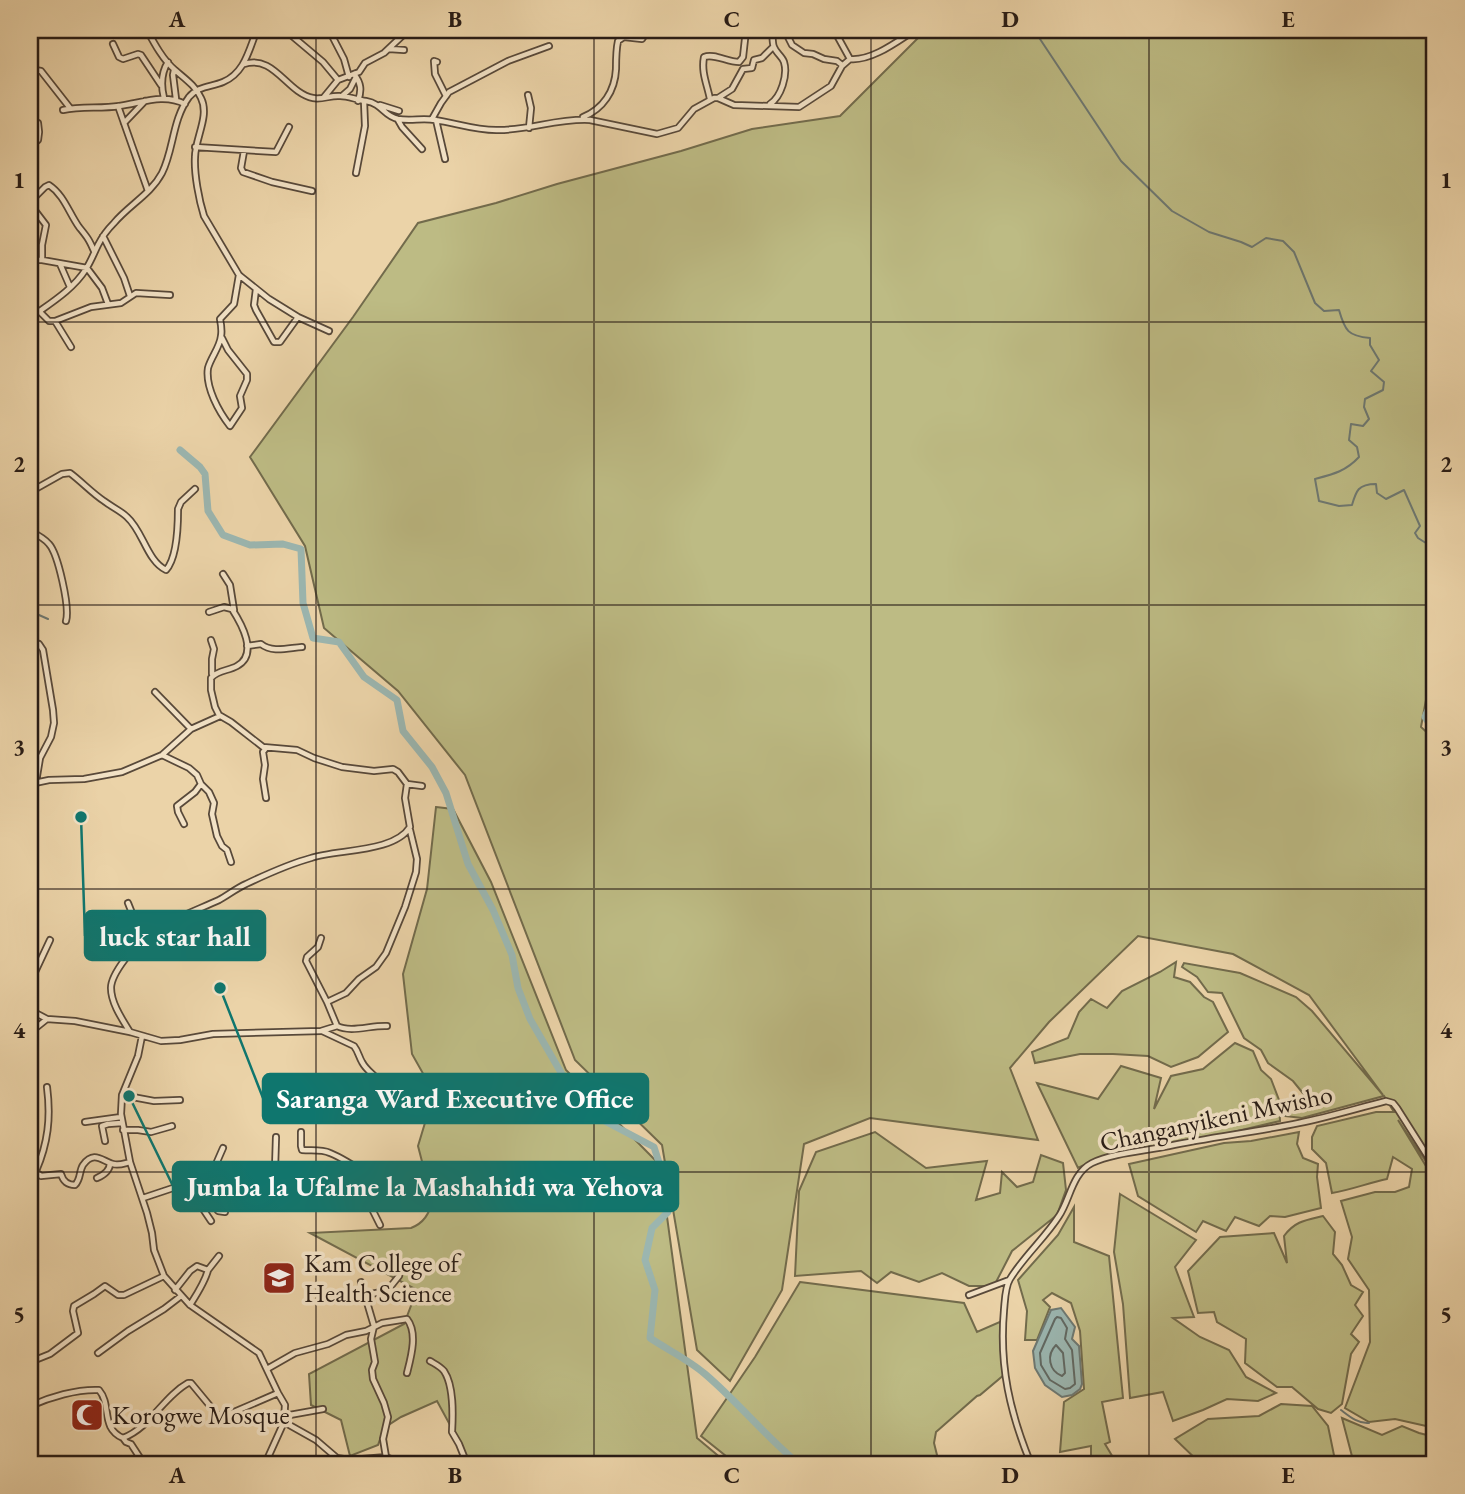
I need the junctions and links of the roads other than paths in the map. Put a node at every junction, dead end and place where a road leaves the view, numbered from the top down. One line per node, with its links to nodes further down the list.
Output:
1 (147, 30): 12 (street)
2 (158, 30): 12 (street)
3 (257, 30): 21 (street)
4 (285, 30): 26 (street)
5 (330, 30): 25 (street)
6 (433, 30): 16 (street)
7 (645, 30): 48 (street)
8 (746, 30): 36 (street)
9 (834, 30): 18 (street)
10 (912, 32): 18 (street)
11 (773, 33): 15 (street); 22 (street)
12 (150, 36): 19 (street)
13 (113, 44): 27 (street)
14 (549, 46): 31 (street)
15 (773, 47): 34 (street); 41 (street)
16 (388, 49): 17 (street); 25 (street)
17 (404, 50)
18 (850, 59): 22 (street)
19 (168, 62): 24 (street); 27 (street)
20 (438, 62): 31 (street)
21 (244, 64): 28 (street); 32 (street)
22 (842, 66): 41 (street)
23 (30, 69): 43 (street)
24 (174, 70): 28 (street); 35 (street)
25 (353, 76): 26 (street); 30 (street); 38 (street)
26 (338, 80): 32 (street)
27 (161, 85): 33 (street)
28 (196, 91): 40 (street); 54 (street)
29 (528, 95): 52 (street)
30 (342, 96): 32 (street); 38 (street)
31 (446, 96): 47 (street)
32 (324, 97)
33 (164, 98): 35 (street); 37 (street)
34 (718, 98): 36 (street); 41 (street)
35 (176, 99): 40 (street)
36 (710, 99): 48 (street)
37 (146, 100): 42 (street); 50 (street)
38 (361, 101): 39 (street); 58 (street)
39 (376, 103): 45 (street); 46 (street)
40 (185, 104): 59 (street)
41 (767, 105)
42 (118, 106): 43 (street); 50 (street)
43 (71, 109): 44 (street)
44 (63, 110)
45 (399, 111)
46 (398, 119): 47 (street); 55 (street)
47 (434, 119): 52 (street); 57 (street)
48 (579, 119): 52 (street)
49 (38, 123): 53 (street)
50 (124, 123): 59 (street)
51 (289, 127): 56 (street)
52 (529, 128)
53 (30, 146)
54 (195, 147): 56 (street); 68 (street)
55 (422, 149)
56 (244, 151): 60 (street)
57 (445, 159)
58 (356, 173)
59 (148, 191): 62 (street)
60 (313, 191)
61 (30, 203): 63 (street); 65 (street)
62 (103, 236): 63 (street); 72 (street)
63 (95, 253): 67 (street)
64 (30, 260): 65 (street)
65 (42, 260): 66 (street)
66 (60, 263): 67 (street); 69 (street)
67 (87, 268): 69 (street); 73 (street)
68 (239, 275): 70 (street); 79 (street)
69 (69, 287): 74 (street)
70 (256, 289): 75 (street); 75 (street)
71 (170, 295): 72 (street)
72 (130, 296): 73 (street)
73 (108, 304): 77 (street)
74 (39, 311): 76 (street); 77 (street)
75 (298, 317): 78 (street)
76 (30, 318)
77 (55, 321): 80 (street)
78 (329, 331)
79 (222, 338): 79 (street)
80 (71, 347)
81 (195, 489): 82 (street)
82 (30, 492)
83 (30, 531): 87 (street)
84 (223, 574): 86 (street)
85 (209, 612): 86 (street)
86 (235, 614): 91 (street)
87 (66, 621)
88 (31, 639): 90 (street)
89 (211, 640): 94 (street)
90 (36, 646): 93 (street); 100 (street)
91 (247, 646): 92 (street); 94 (street)
92 (302, 647)
93 (30, 650)
94 (212, 675): 96 (street)
95 (155, 692): 97 (street)
96 (220, 716): 97 (street); 98 (street)
97 (191, 729): 99 (street)
98 (266, 748): 102 (street); 104 (street)
99 (162, 755): 100 (street); 101 (street)
100 (33, 783)
101 (201, 784): 105 (street); 107 (street)
102 (407, 784): 103 (street); 106 (street)
103 (422, 786)
104 (266, 799)
105 (184, 824)
106 (410, 830): 110 (street); 113 (street)
107 (231, 862)
108 (128, 903): 110 (street)
109 (321, 938): 113 (street)
110 (144, 939): 119 (street)
111 (50, 940): 112 (street)
112 (30, 992)
113 (327, 1002): 116 (street)
114 (30, 1010): 115 (street)
115 (47, 1019): 118 (street); 119 (street)
116 (337, 1026): 117 (street); 120 (street)
117 (387, 1026)
118 (30, 1030)
119 (130, 1031): 121 (street)
120 (321, 1031): 121 (street); 125 (street)
121 (142, 1036): 123 (street)
122 (47, 1087): 138 (street)
123 (122, 1095): 124 (street); 126 (street)
124 (180, 1100)
125 (358, 1107)
126 (122, 1120): 127 (street); 129 (street); 132 (street)
127 (85, 1122)
128 (172, 1126): 129 (street)
129 (123, 1130): 134 (street)
130 (301, 1132): 142 (street)
131 (276, 1137): 141 (street)
132 (105, 1141)
133 (223, 1148): 139 (street)
134 (130, 1162): 135 (street); 144 (street)
135 (110, 1163): 138 (street); 140 (street)
136 (30, 1167): 138 (street)
137 (1435, 1168): 154 (street, Changanyikeni Mwisho)
138 (36, 1171)
139 (213, 1174): 141 (street); 144 (street); 145 (street)
140 (97, 1178)
141 (273, 1181): 143 (street)
142 (378, 1181): 146 (street); 149 (street)
143 (305, 1189)
144 (143, 1198): 152 (street)
145 (211, 1203): 147 (street); 148 (street)
146 (444, 1205)
147 (225, 1212)
148 (211, 1221)
149 (380, 1225)
150 (219, 1256): 151 (street)
151 (208, 1269): 156 (street); 160 (street)
152 (164, 1276): 156 (street); 164 (street)
153 (399, 1276): 157 (street)
154 (1009, 1280): 158 (street); 177 (street)
155 (361, 1282): 157 (street)
156 (176, 1290): 159 (street)
157 (365, 1295): 161 (street)
158 (969, 1295)
159 (181, 1296): 160 (street); 162 (street)
160 (190, 1305): 165 (street)
161 (374, 1326): 165 (street); 166 (street); 172 (street)
162 (98, 1353)
163 (430, 1361): 176 (street)
164 (30, 1362)
165 (267, 1369): 167 (street)
166 (407, 1373)
167 (278, 1393): 170 (street); 171 (street)
168 (30, 1406): 171 (street)
169 (323, 1409): 170 (street)
170 (284, 1419): 172 (street); 174 (street)
171 (123, 1438): 173 (street)
172 (386, 1457): 175 (street)
173 (144, 1464)
174 (265, 1464)
175 (402, 1464)
176 (467, 1464)
177 (1031, 1464)

